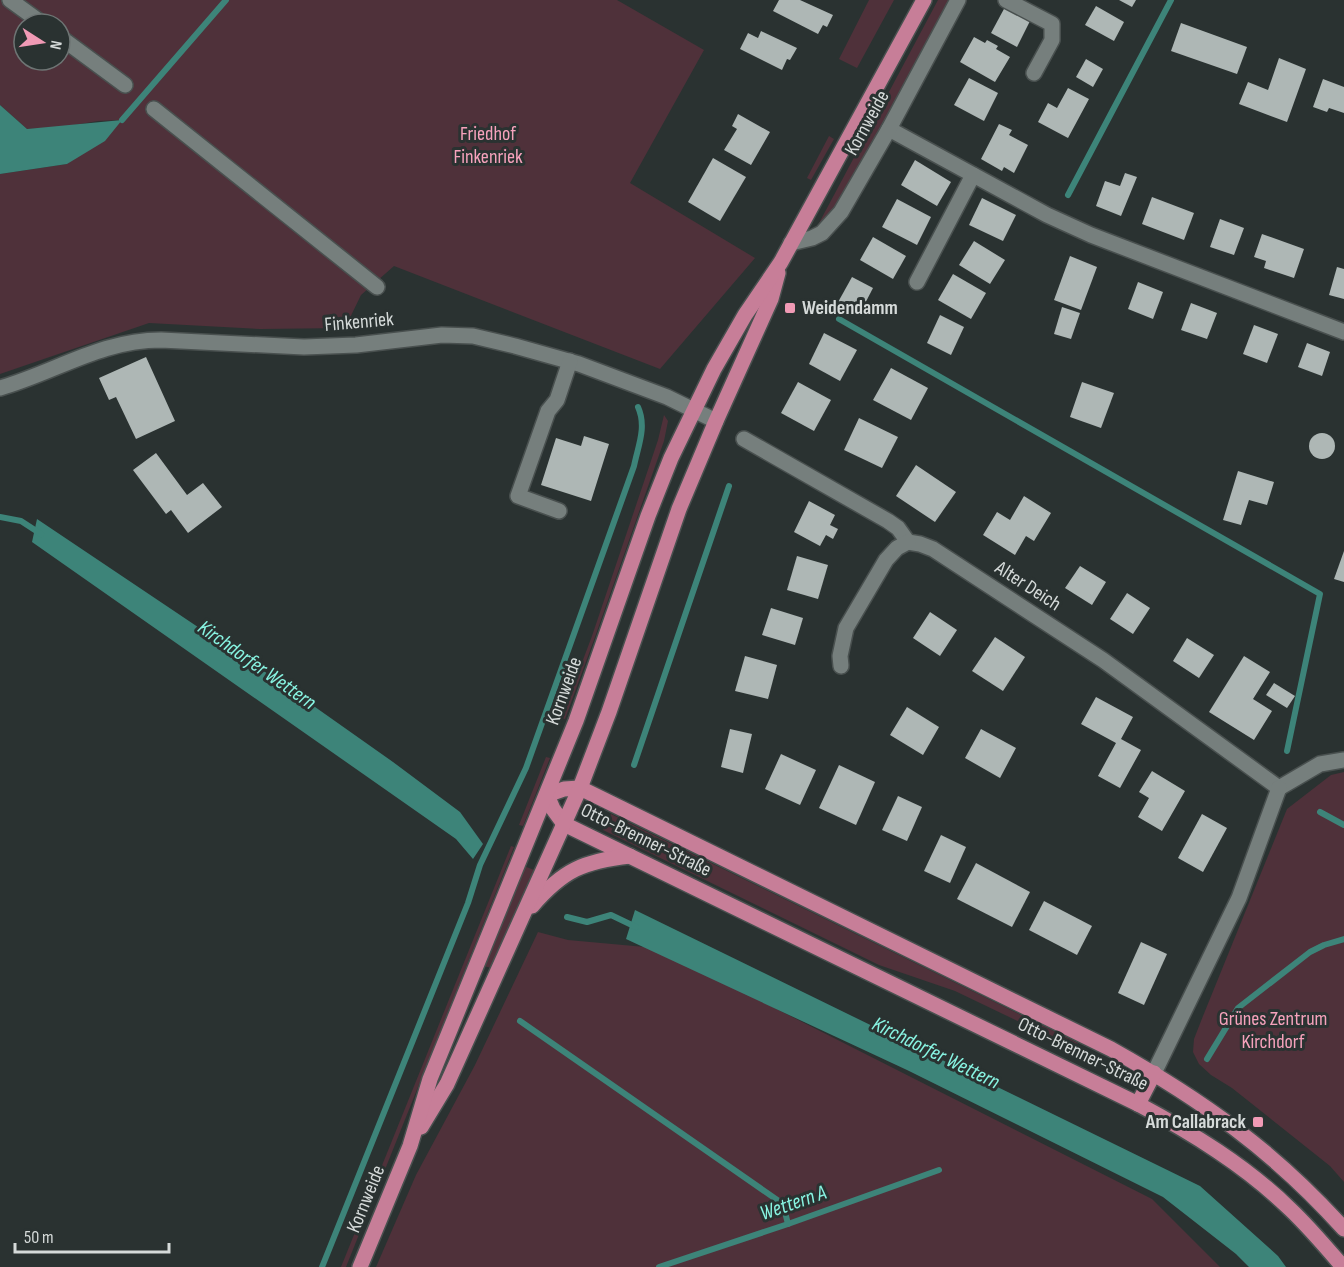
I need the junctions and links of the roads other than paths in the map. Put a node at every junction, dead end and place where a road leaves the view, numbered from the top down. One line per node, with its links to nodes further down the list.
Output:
1 (10, 0): 5 (street)
2 (924, 0): 12 (main road, Kornweide)
3 (958, 0): 10 (street, Kornweide)
4 (1006, 0): 7 (street)
5 (26, 12)
6 (72, 46): 8 (street)
7 (1034, 73)
8 (125, 85)
9 (154, 109): 15 (street)
10 (889, 129): 11 (street); 12 (street, Kornweide)
11 (973, 175): 14 (street); 16 (street)
12 (791, 243): 13 (main road, Kornweide)
13 (781, 262): 19 (main road, Kornweide); 20 (main road, Kornweide)
14 (916, 282)
15 (377, 287)
16 (1344, 332)
17 (570, 362): 18 (street, Finkenriek); 19 (street, Finkenriek); 22 (street)
18 (0, 388)
19 (694, 409): 20 (street, Finkenriek); 28 (main road, Kornweide)
20 (716, 421): 26 (main road, Kornweide)
21 (744, 439): 23 (street, Alter Deich)
22 (559, 510)
23 (908, 542): 24 (street); 27 (street, Alter Deich)
24 (841, 666)
25 (1344, 760): 27 (street)
26 (580, 788): 28 (main road, Otto-Brenner-Straße); 29 (main road, Kornweide); 32 (main road, Otto-Brenner-Straße)
27 (1279, 788): 32 (street)
28 (547, 795): 29 (main road, Otto-Brenner-Straße); 34 (main road, Kornweide)
29 (564, 824): 30 (main road, Otto-Brenner-Straße); 31 (main road, Kornweide)
30 (632, 856): 31 (main road); 33 (main road, Otto-Brenner-Straße)
31 (520, 919): 34 (main road, Kornweide)
32 (1154, 1073): 33 (main road); 35 (main road, Otto-Brenner-Straße)
33 (1138, 1104): 37 (main road, Otto-Brenner-Straße)
34 (410, 1146): 36 (main road, Kornweide)
35 (1344, 1229)
36 (360, 1267)
37 (1343, 1267)

